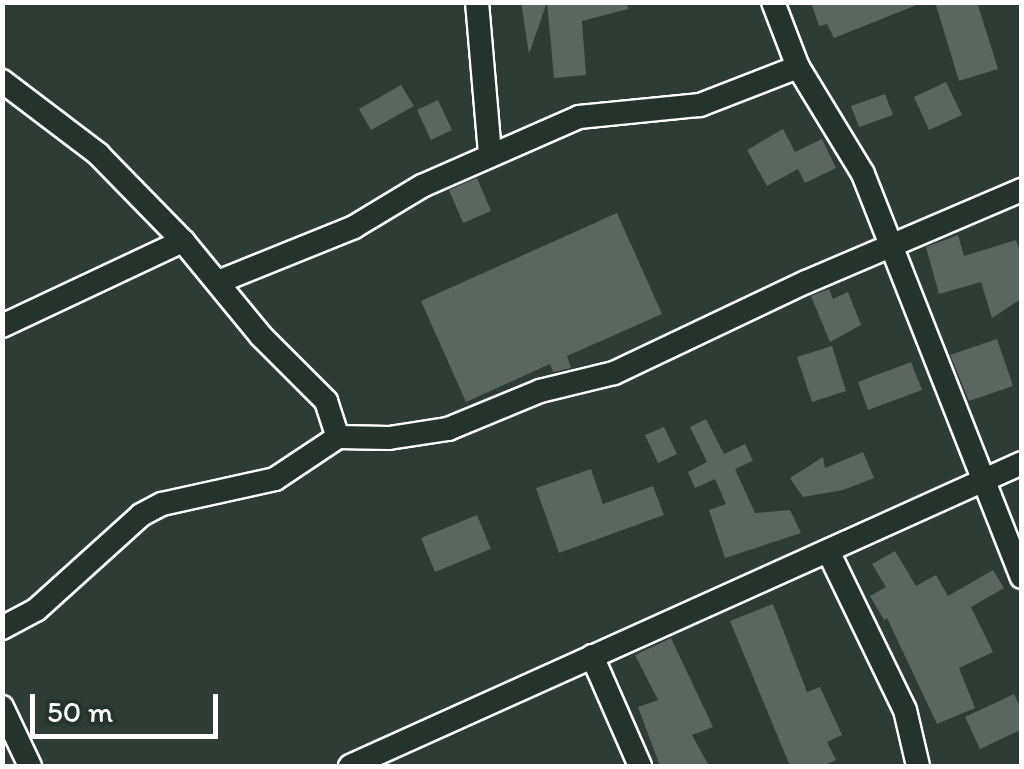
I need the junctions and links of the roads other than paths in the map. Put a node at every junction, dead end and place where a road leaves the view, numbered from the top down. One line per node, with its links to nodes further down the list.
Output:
1 (477, 2): 5 (street)
2 (773, 2): 3 (street)
3 (798, 67): 5 (street); 8 (street)
4 (2, 82): 7 (street)
5 (490, 154): 9 (street)
6 (1022, 190): 8 (street)
7 (183, 240): 9 (street); 10 (street)
8 (890, 246): 11 (street); 13 (street)
9 (218, 282): 11 (street)
10 (2, 326)
11 (338, 436): 16 (street)
12 (1022, 463): 13 (street)
13 (983, 480): 14 (street); 15 (street)
14 (829, 553): 17 (street); 22 (street)
15 (1022, 577)
16 (2, 628)
17 (592, 656): 20 (street); 21 (street)
18 (2, 707): 19 (street)
19 (30, 766)
20 (350, 766)
21 (640, 766)
22 (918, 766)

